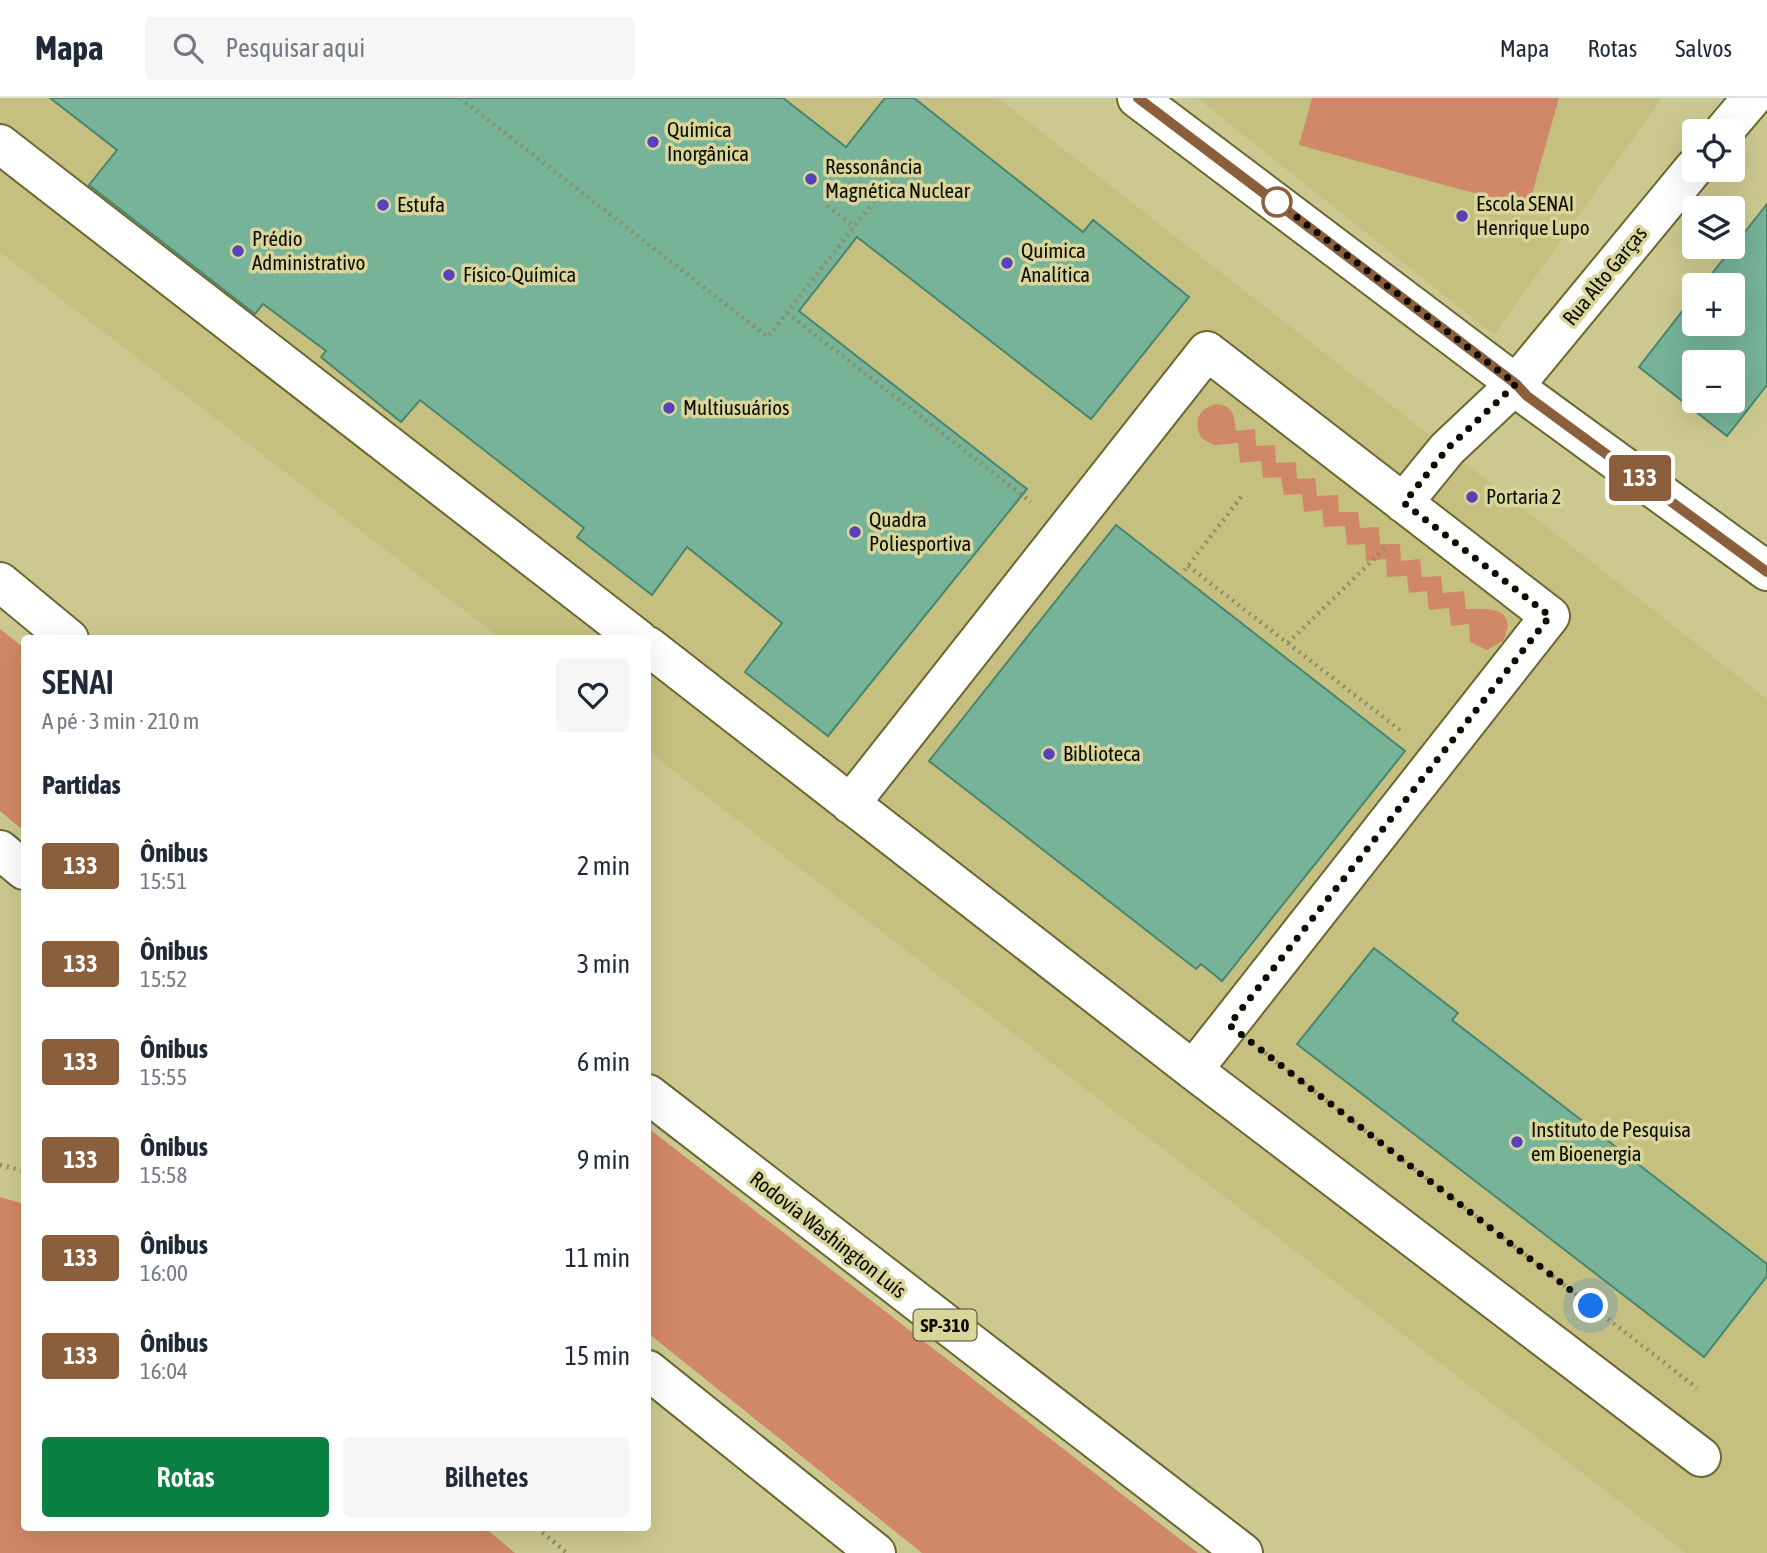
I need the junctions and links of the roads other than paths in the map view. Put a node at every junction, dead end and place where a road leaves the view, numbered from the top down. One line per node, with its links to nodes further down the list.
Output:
1 (1138, 98): 6 (main road)
2 (1752, 98): 3 (main road)
3 (1734, 119)
4 (0, 144): 13 (main road)
5 (1682, 182): 6 (main road, Rua Alto Garças)
6 (1516, 384): 7 (main road, Rua Alto Garças); 8 (main road)
7 (1404, 503): 15 (main road); 18 (main road)
8 (1767, 572)
9 (0, 582): 12 (main road)
10 (0, 592): 11 (main road)
11 (55, 635)
12 (64, 635)
13 (633, 635)
14 (651, 648): 15 (main road)
15 (850, 804): 18 (main road)
16 (0, 850): 17 (main road)
17 (21, 868)
18 (1193, 1070): 21 (main road)
19 (651, 1096): 23 (main road, Rodovia Washington Luís / SP-310)
20 (651, 1372): 22 (main road)
21 (1700, 1457)
22 (876, 1553)
23 (1243, 1553)

